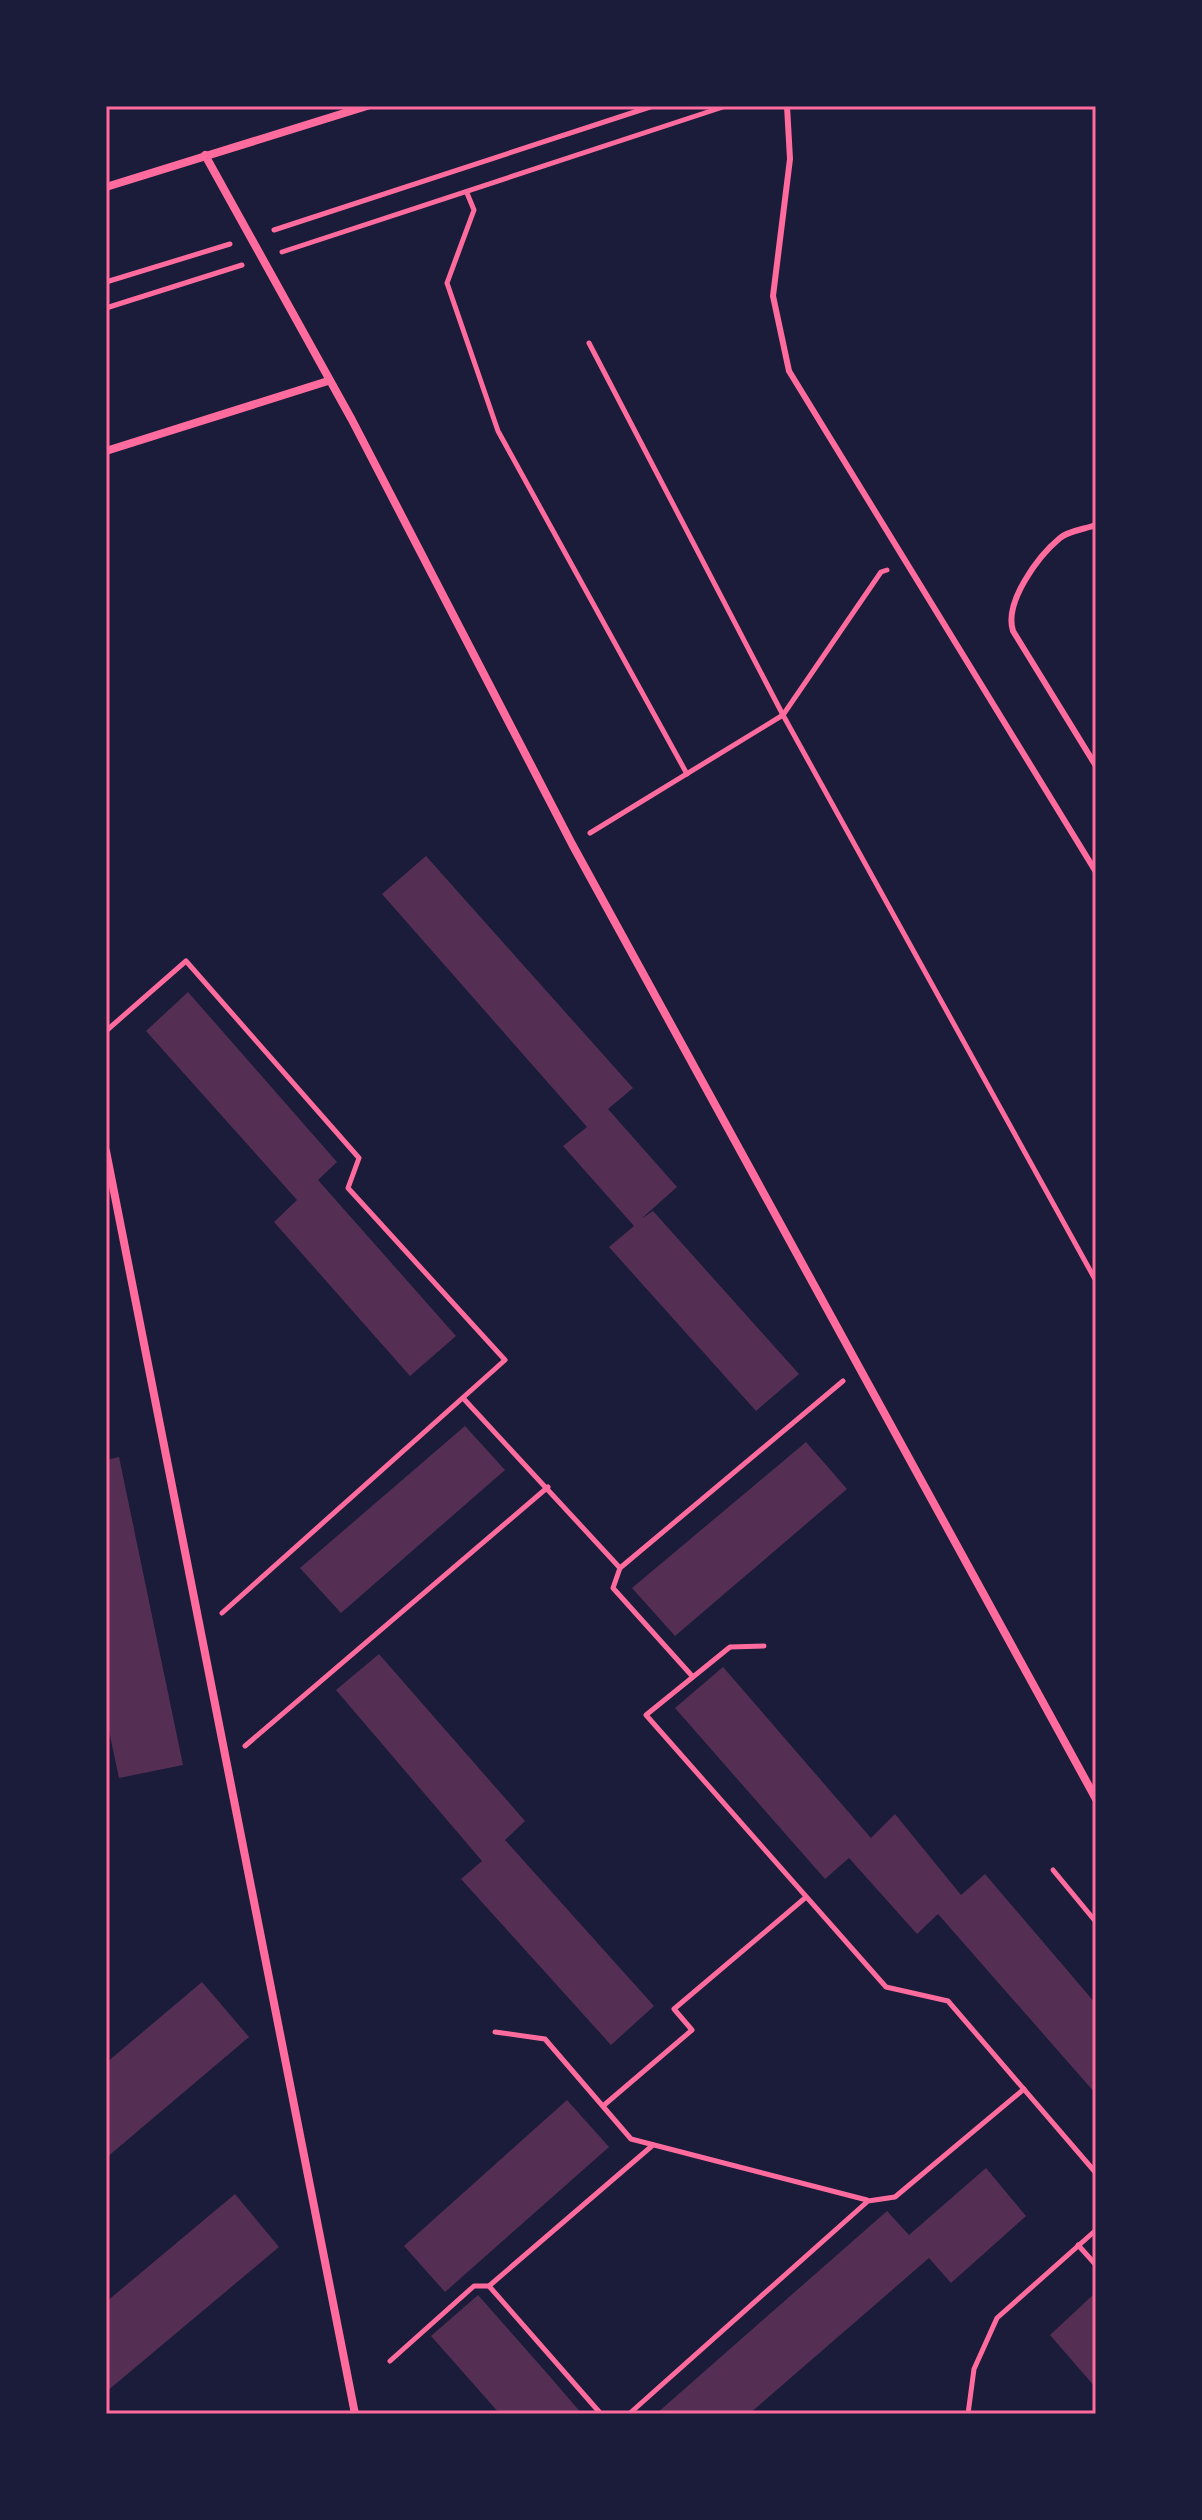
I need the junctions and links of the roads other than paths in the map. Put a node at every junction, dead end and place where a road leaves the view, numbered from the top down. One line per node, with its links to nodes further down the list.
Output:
1 (367, 106): 3 (street)
2 (787, 106): 9 (lane)
3 (205, 155): 4 (street); 5 (street)
4 (106, 187)
5 (328, 381): 6 (street); 11 (street)
6 (106, 451)
7 (1096, 525): 8 (lane)
8 (1096, 766)
9 (1096, 872)
10 (106, 1151): 12 (street)
11 (1096, 1799)
12 (355, 2414)

